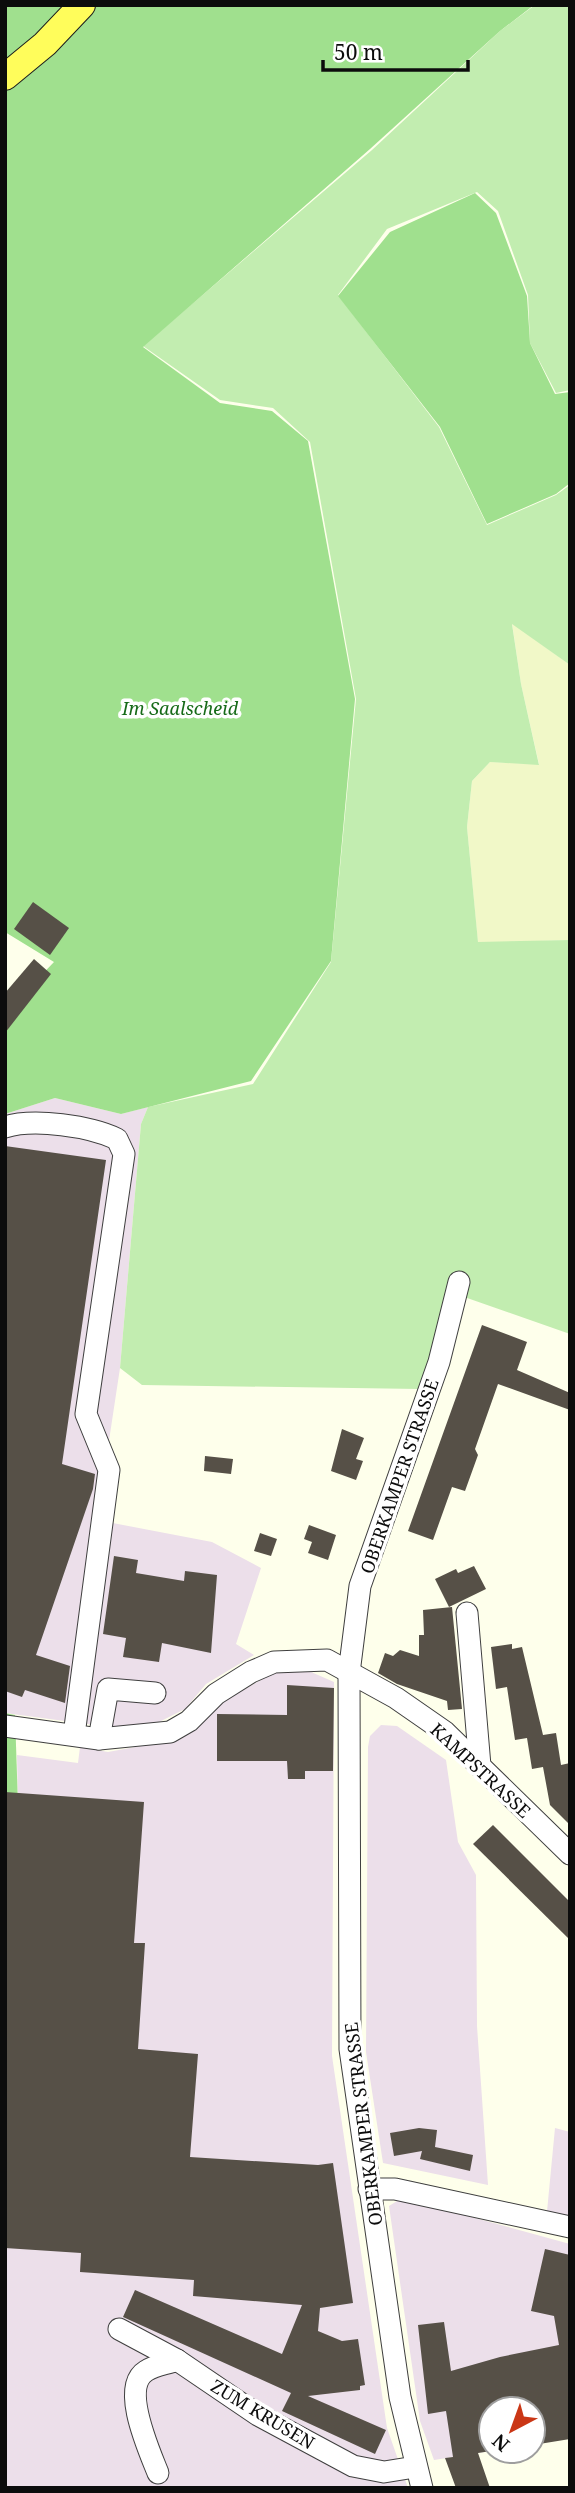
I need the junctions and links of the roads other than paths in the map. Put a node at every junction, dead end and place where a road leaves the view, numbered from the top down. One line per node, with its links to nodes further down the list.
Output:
1 (82, 5): 2 (main road)
2 (5, 77)
3 (5, 1127): 9 (street)
4 (459, 1282): 6 (street, OBERKAMPER STRASSE)
5 (467, 1613): 11 (street)
6 (349, 1672): 10 (street); 11 (street, KAMPSTRASSE); 13 (street, OBERKAMPER STRASSE)
7 (155, 1693): 10 (street)
8 (5, 1727): 9 (street)
9 (74, 1735): 10 (street)
10 (99, 1739)
11 (480, 1766): 12 (street, KAMPSTRASSE)
12 (570, 1854)
13 (369, 2189): 14 (street); 17 (street, OBERKAMPER STRASSE)
14 (570, 2227)
15 (119, 2329): 16 (street, ZUM KRUSEN)
16 (177, 2360): 17 (street, ZUM KRUSEN); 18 (street)
17 (415, 2467): 19 (street, OBERKAMPER STRASSE)
18 (158, 2473)
19 (422, 2488)

